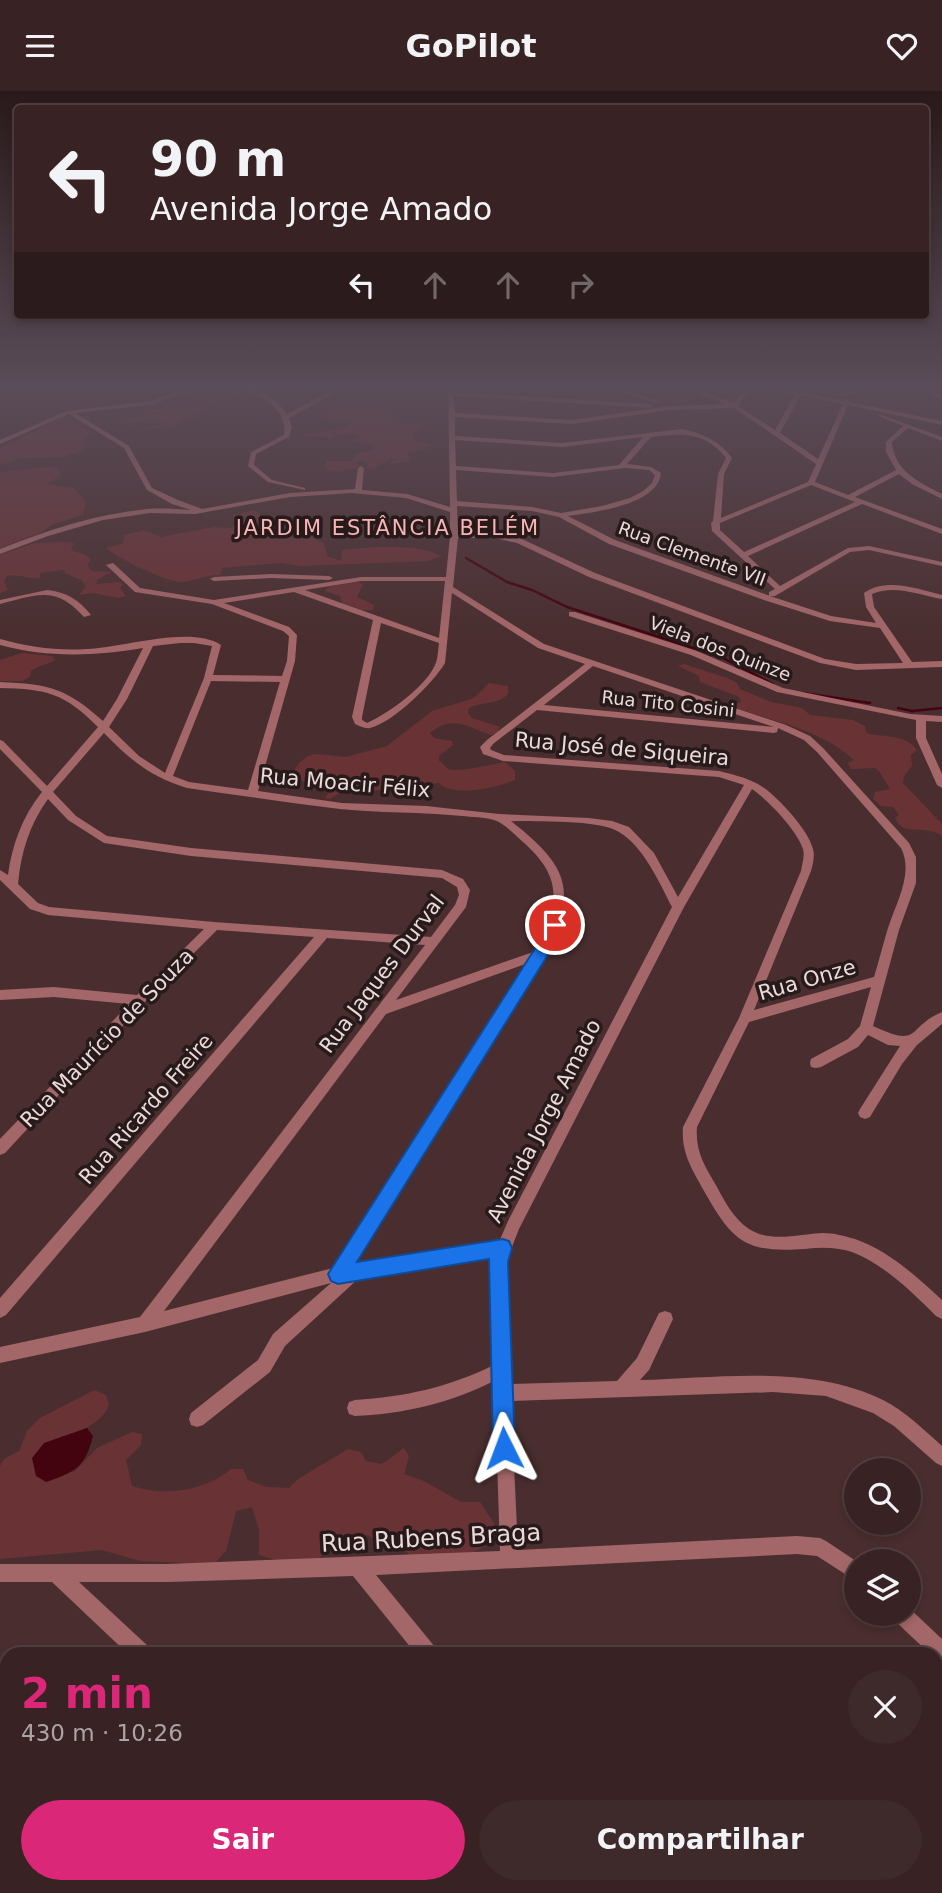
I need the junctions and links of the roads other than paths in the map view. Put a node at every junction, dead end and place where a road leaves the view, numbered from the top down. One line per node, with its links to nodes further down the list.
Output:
1 (139, 469): 18 (street)
2 (255, 469): 13 (street)
3 (361, 469): 12 (street)
4 (454, 469): 17 (street)
5 (469, 469): 6 (street)
6 (603, 469)
7 (654, 469): 19 (street)
8 (723, 469): 20 (street)
9 (816, 469): 11 (street)
10 (899, 471): 14 (street); 15 (street)
11 (811, 483): 14 (street); 20 (street)
12 (358, 491): 13 (street); 17 (street)
13 (316, 492): 18 (street)
14 (849, 497): 16 (street)
15 (942, 497)
16 (860, 502): 21 (street); 24 (street)
17 (452, 506): 19 (street, Rua Clemente VII); 22 (street)
18 (202, 512): 23 (street)
19 (561, 515): 33 (street, Rua Clemente VII)
20 (715, 523): 24 (street)
21 (942, 532)
22 (454, 536): 29 (street); 45 (street)
23 (0, 552)
24 (742, 556): 31 (street)
25 (942, 563): 31 (street)
26 (110, 565): 35 (street)
27 (214, 579): 28 (street)
28 (360, 579): 29 (street); 30 (street)
29 (448, 583): 41 (street); 43 (street)
30 (294, 589): 35 (street); 38 (street)
31 (779, 589): 33 (street)
32 (942, 597): 39 (street)
33 (766, 598): 39 (street, Rua Clemente VII)
34 (0, 602): 37 (street)
35 (214, 602): 47 (street)
36 (572, 614): 50 (street, Viela dos Quinze)
37 (87, 615)
38 (377, 620): 41 (street); 41 (street)
39 (882, 626): 45 (street)
40 (0, 642): 42 (street)
41 (443, 642)
42 (149, 645): 46 (street); 52 (street)
43 (590, 664): 49 (street, Rua José de Siqueira); 53 (street)
44 (942, 664): 45 (street)
45 (910, 666)
46 (208, 678): 47 (street); 55 (street)
47 (286, 679): 59 (street)
48 (0, 685): 52 (street, Rua Moacir Félix)
49 (538, 707): 53 (street, Rua Tito Cosini); 56 (street, Rua José de Siqueira)
50 (921, 719): 51 (street, Viela dos Quinze); 57 (street)
51 (942, 719)
52 (103, 729): 55 (street, Rua Moacir Félix); 58 (street)
53 (795, 732): 68 (street)
54 (0, 743): 58 (street, Rua Jaques Durval)
55 (167, 779): 59 (street, Rua Moacir Félix)
56 (750, 784): 63 (street, Avenida Jorge Amado); 73 (street, Rua José de Siqueira)
57 (942, 785)
58 (46, 791): 62 (street); 66 (street, Rua Jaques Durval)
59 (252, 795): 60 (street, Rua Moacir Félix)
60 (499, 817): 63 (street, Rua Moacir Félix); 67 (street)
61 (0, 874): 62 (street)
62 (12, 887): 64 (street)
63 (678, 907): 79 (street, Avenida Jorge Amado)
64 (214, 926): 65 (street); 70 (street, Rua Maurício de Souza)
65 (323, 935): 66 (street); 82 (street, Rua Ricardo Freire)
66 (433, 941): 71 (street, Rua Jaques Durval)
67 (540, 954): 71 (street); 81 (street)
68 (879, 980): 73 (street, Rua Onze); 74 (street)
69 (0, 995): 70 (street)
70 (141, 1000): 78 (street, Rua Maurício de Souza)
71 (381, 1011): 85 (street, Rua Jaques Durval)
72 (942, 1017): 75 (street)
73 (746, 1018): 83 (street)
74 (866, 1028): 75 (street); 76 (street)
75 (912, 1041): 77 (street)
76 (816, 1063)
77 (865, 1113)
78 (0, 1149)
79 (503, 1248): 80 (street, Avenida Jorge Amado); 87 (street)
80 (357, 1271): 81 (street, Avenida Jorge Amado); 91 (street)
81 (338, 1274): 85 (street, Avenida Jorge Amado)
82 (0, 1310)
83 (942, 1311)
84 (665, 1319): 88 (street)
85 (145, 1324): 86 (street, Avenida Jorge Amado)
86 (0, 1355)
87 (500, 1370): 89 (street); 90 (street)
88 (621, 1389): 89 (street); 92 (street)
89 (501, 1393): 93 (street)
90 (355, 1408)
91 (197, 1419)
92 (942, 1457)
93 (509, 1559): 94 (street, Rua Rubens Braga); 95 (street, Rua Rubens Braga)
94 (844, 1564)
95 (357, 1567): 96 (street, Rua Rubens Braga); 100 (street)
96 (55, 1572): 97 (street, Rua Rubens Braga); 99 (street)
97 (0, 1573)
98 (915, 1626): 101 (street)
99 (135, 1647)
100 (422, 1647)
101 (937, 1647)

